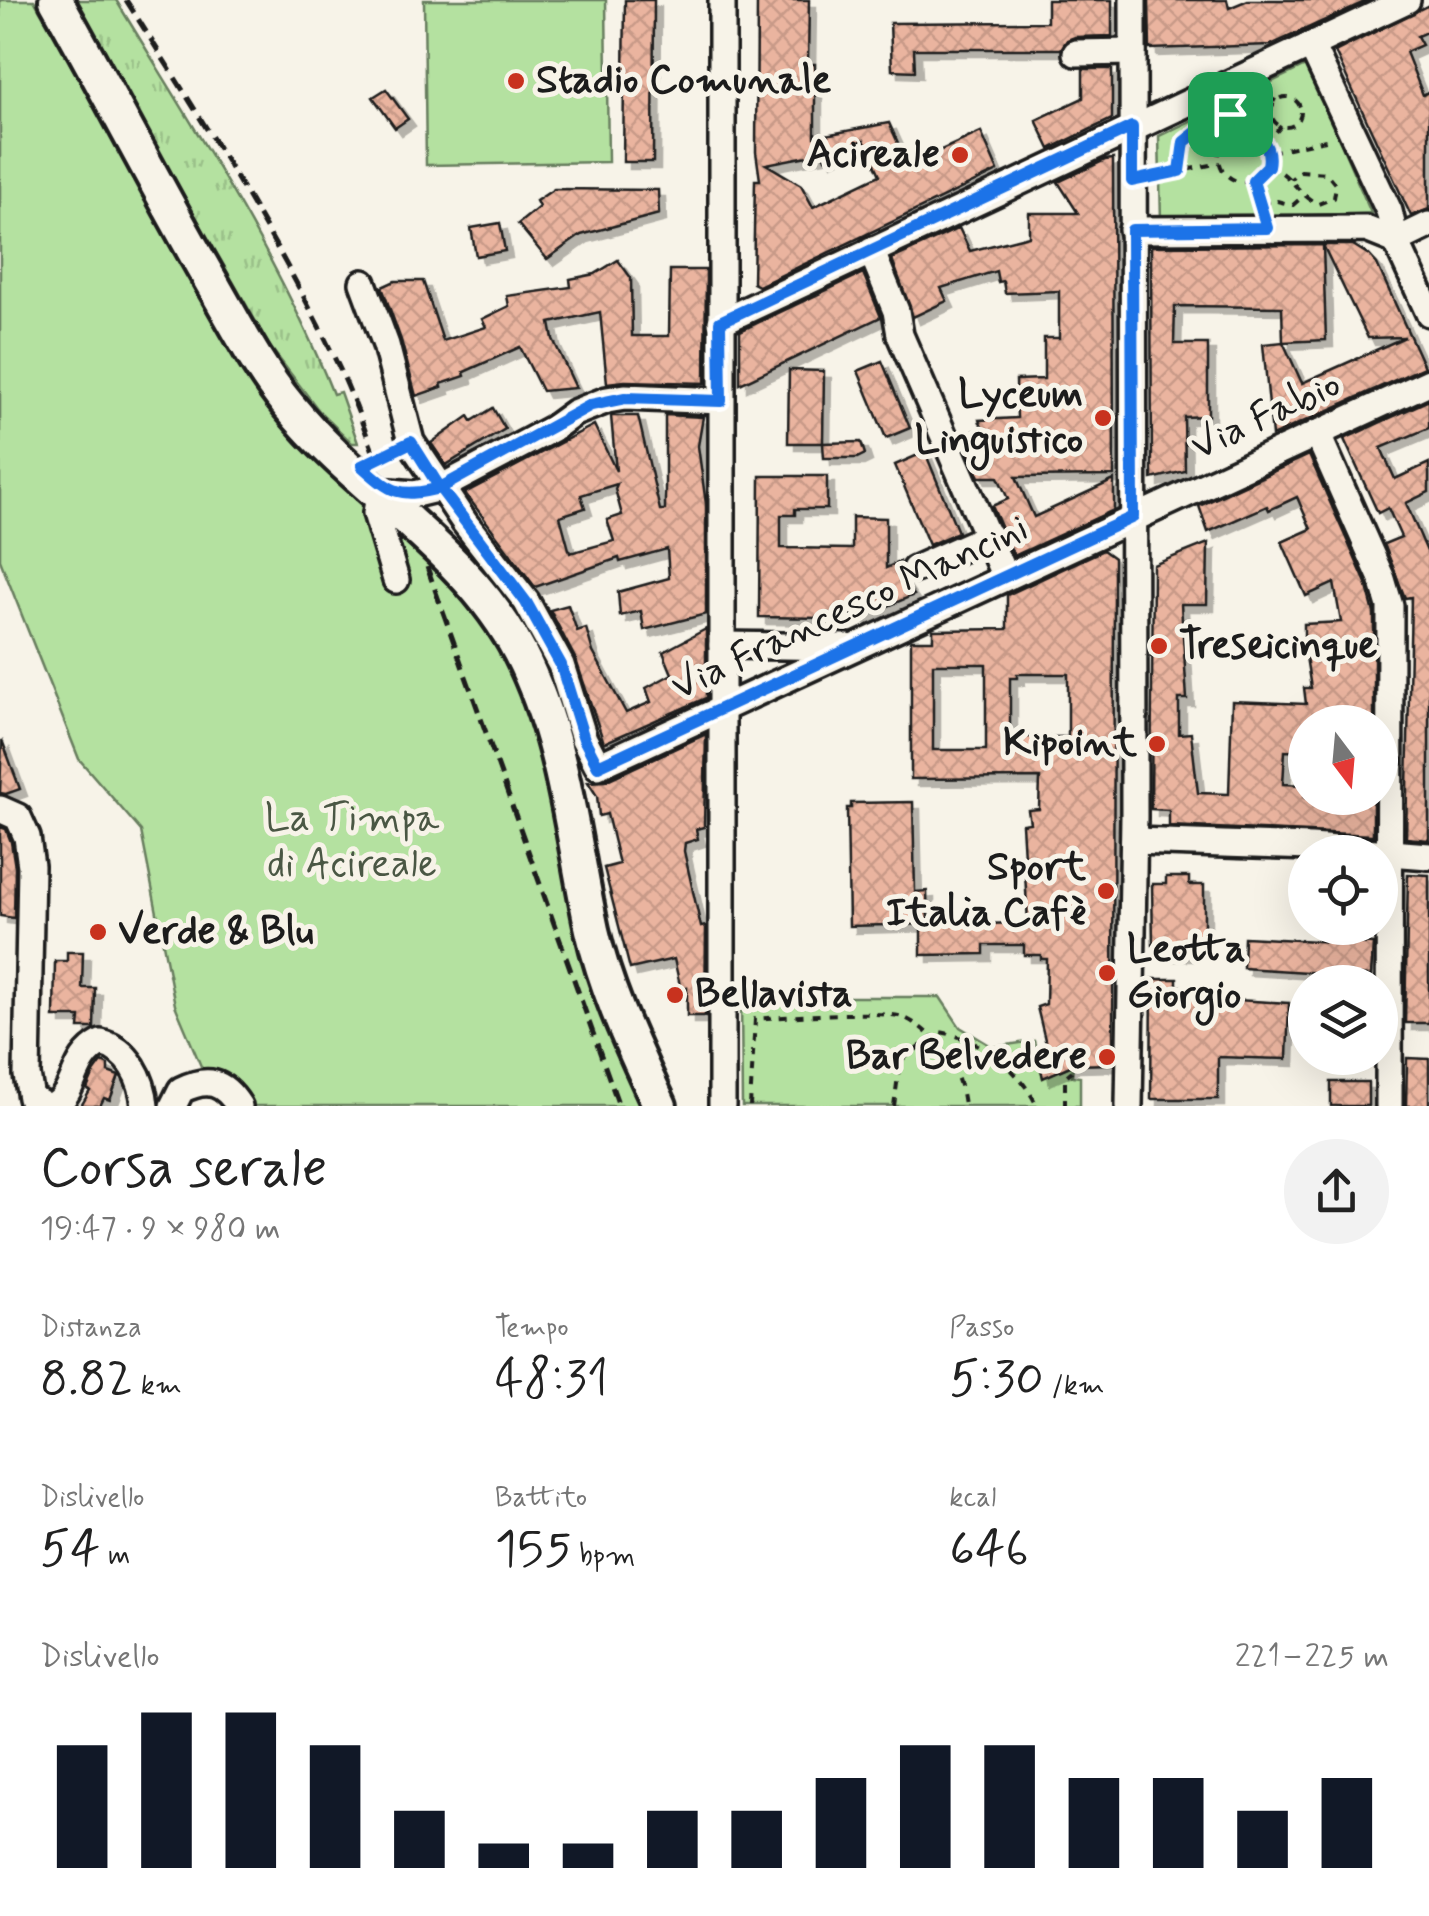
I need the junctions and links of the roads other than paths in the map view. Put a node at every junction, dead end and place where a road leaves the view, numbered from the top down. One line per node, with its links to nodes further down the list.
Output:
1 (722, 0): 15 (street)
2 (1133, 0): 6 (street)
3 (1407, 0): 5 (street)
4 (63, 13): 16 (main road)
5 (1312, 45): 8 (street); 11 (street)
6 (1133, 52): 7 (street); 8 (street)
7 (1076, 53)
8 (1132, 127): 10 (street); 12 (street)
9 (1429, 225): 11 (street)
10 (1132, 230): 11 (street); 22 (street)
11 (1396, 241): 14 (street)
12 (871, 250): 15 (street); 23 (street)
13 (363, 284): 20 (street)
14 (1429, 313)
15 (720, 322): 18 (street)
16 (247, 332): 21 (main road); 21 (main road)
17 (1429, 382): 19 (street, Via Fabio)
18 (721, 401): 20 (street); 27 (street)
19 (1317, 434): 22 (street, Via Fabio); 31 (street)
20 (440, 488): 21 (street); 29 (street, Via Francesco Mancini)
21 (385, 494): 26 (street); 37 (main road); 45 (main road)
22 (1133, 517): 25 (street, Via Francesco Mancini); 32 (street)
23 (988, 536): 24 (street); 25 (street)
24 (914, 569)
25 (1005, 577): 28 (street, Via Francesco Mancini)
26 (396, 580)
27 (722, 645): 28 (street); 29 (street)
28 (854, 647): 29 (street, Via Francesco Mancini)
29 (722, 708): 46 (street)
30 (0, 808): 38 (street)
31 (1391, 835)
32 (1134, 841): 33 (street); 47 (street)
33 (1288, 848)
34 (1398, 854): 35 (street)
35 (1429, 856)
36 (1390, 945): 48 (street)
37 (603, 973): 43 (main road); 44 (street)
38 (45, 1106)
39 (54, 1106): 40 (street)
40 (145, 1106)
41 (173, 1106): 42 (street)
42 (240, 1106)
43 (660, 1106)
44 (670, 1106)
45 (678, 1106)
46 (722, 1106)
47 (1129, 1106)
48 (1389, 1106)

